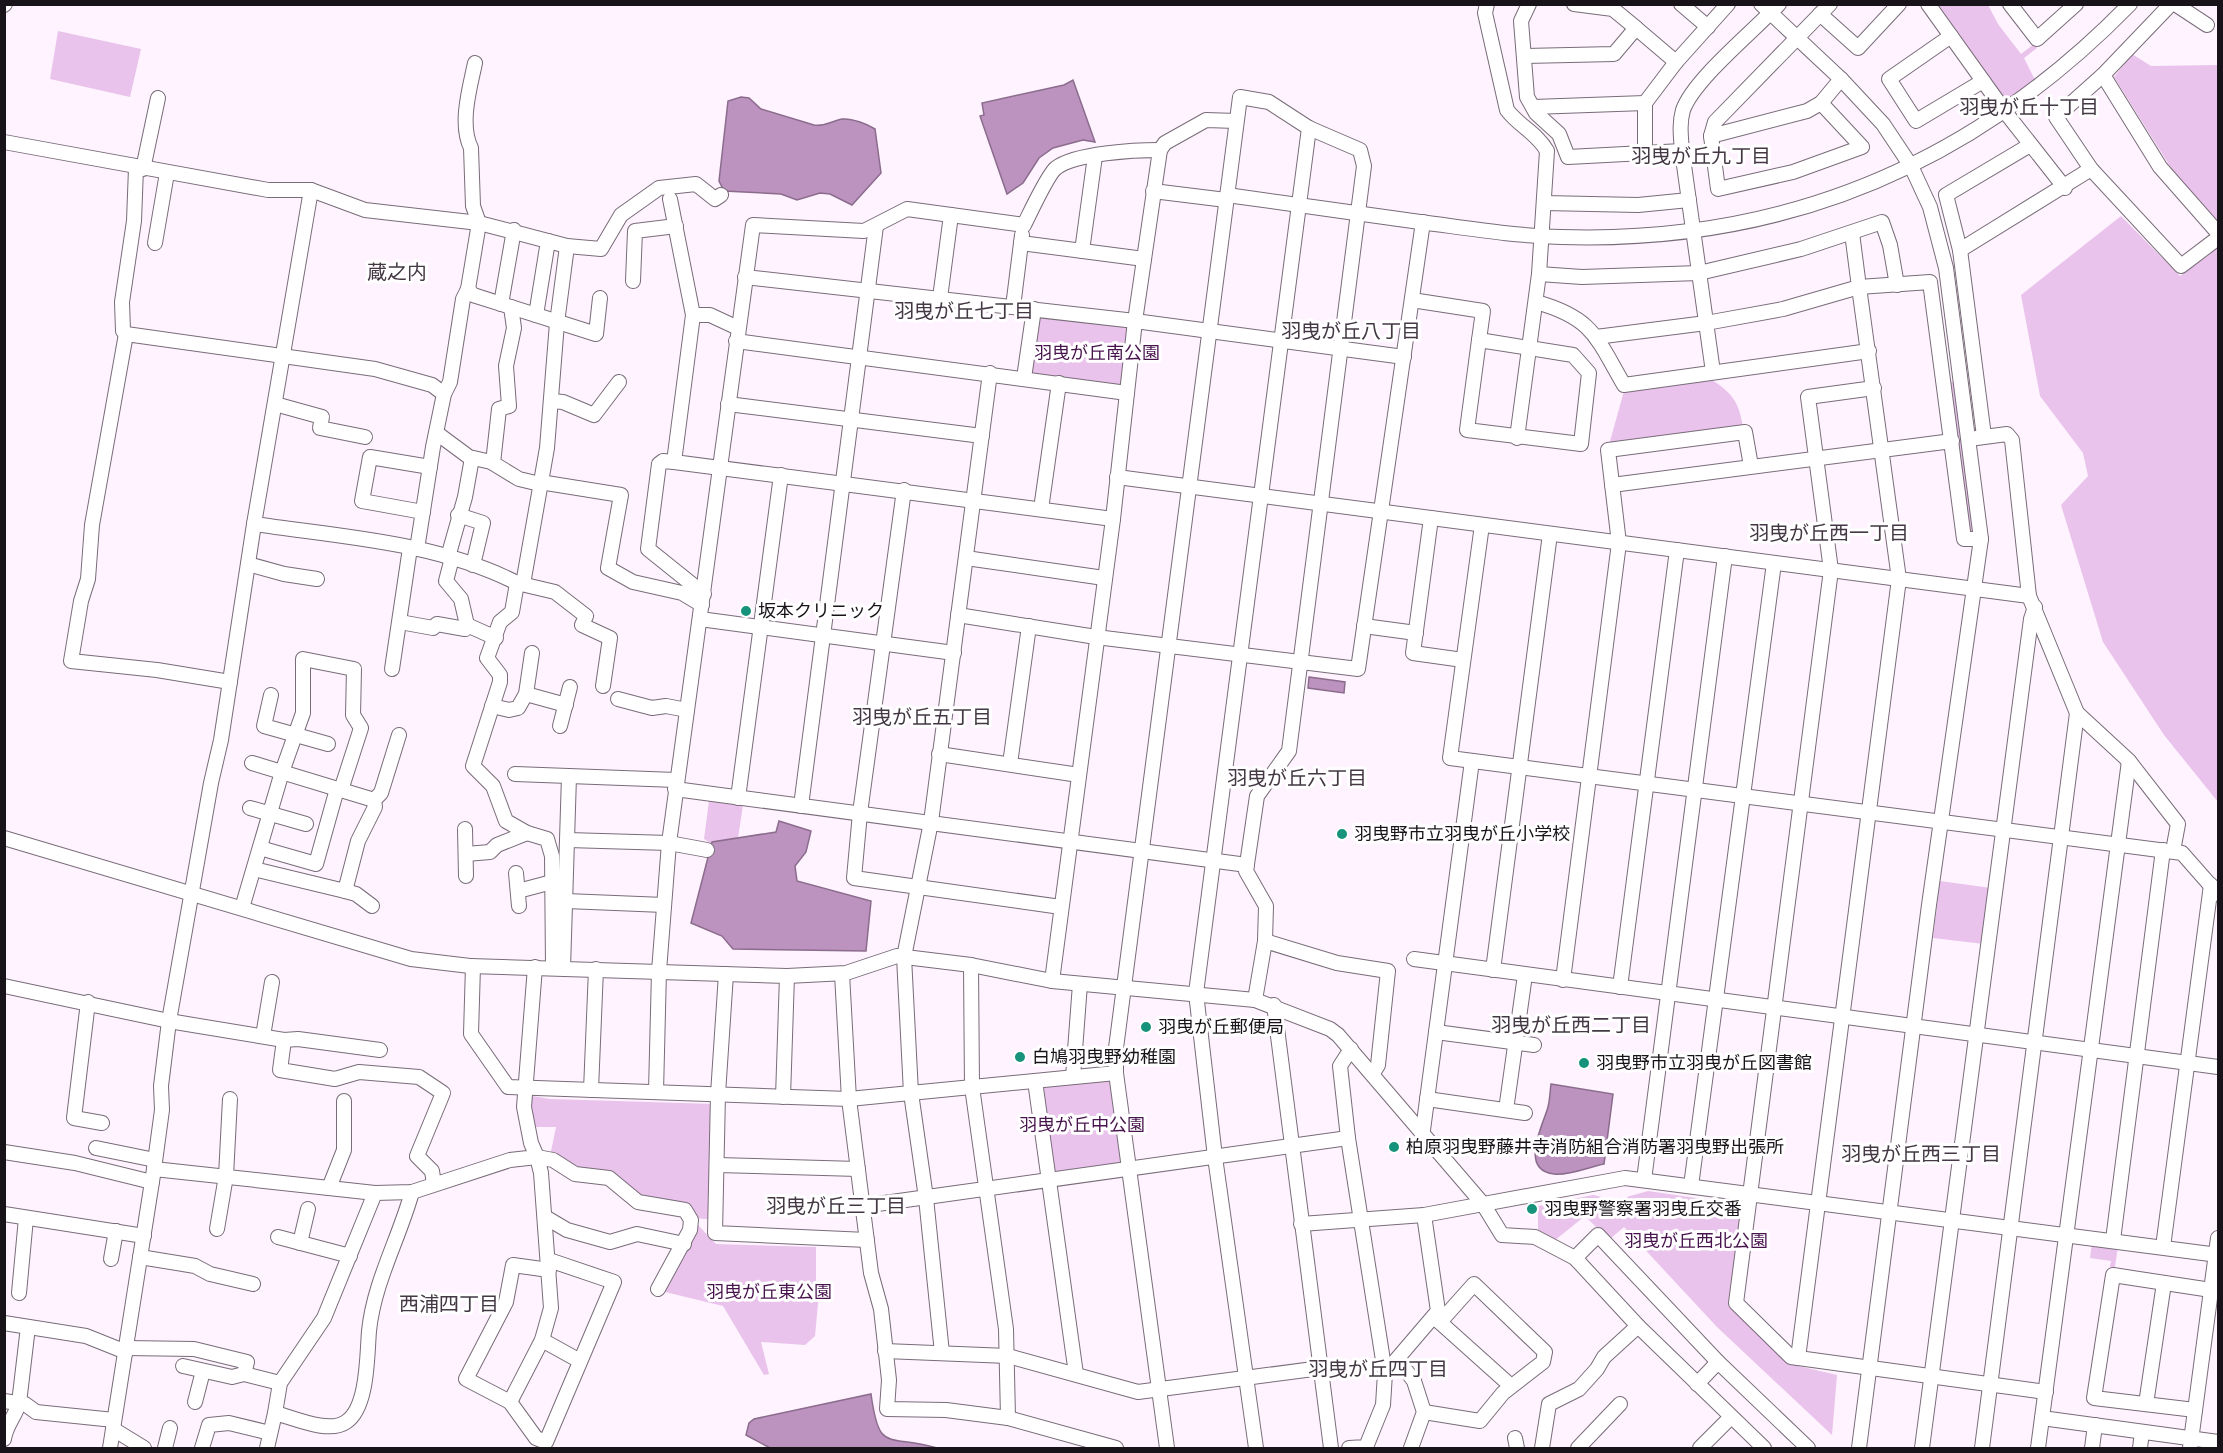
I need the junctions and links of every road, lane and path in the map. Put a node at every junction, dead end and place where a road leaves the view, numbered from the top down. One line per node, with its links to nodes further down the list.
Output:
1 (1487, 4): 51 (street)
2 (1529, 4): 20 (street)
3 (1574, 4): 17 (street)
4 (1681, 4): 16 (street)
5 (1728, 4): 16 (street)
6 (1899, 4): 14 (street)
7 (1928, 4): 18 (street)
8 (2010, 4): 9 (street)
9 (2076, 4)
10 (2130, 4): 30 (street)
11 (2170, 4): 23 (street)
12 (2175, 4): 15 (street)
13 (1771, 8): 19 (street); 37 (street)
14 (1825, 9): 19 (street)
15 (2207, 25)
16 (1708, 27): 21 (street)
17 (1636, 28): 20 (street); 21 (street)
18 (1951, 36): 25 (street); 25 (street)
19 (1797, 38): 24 (street); 33 (street)
20 (1525, 56): 29 (street)
21 (1676, 62): 27 (street)
22 (475, 63): 56 (street)
23 (2103, 75): 42 (street); 62 (street)
24 (1841, 79): 28 (street); 40 (street)
25 (1983, 81): 30 (street)
26 (158, 98): 41 (street)
27 (1646, 103): 29 (street); 38 (street)
28 (1821, 103): 33 (street); 33 (street)
29 (1533, 107): 38 (street)
30 (2006, 112): 35 (street); 40 (street)
31 (1236, 121): 32 (street); 36 (street); 48 (street)
32 (1309, 128): 52 (street); 53 (street)
33 (1711, 136)
34 (4, 142): 41 (street)
35 (2030, 145): 44 (street); 70 (street)
36 (1160, 150): 39 (street); 46 (street)
37 (1682, 151): 38 (street); 50 (street)
38 (1645, 153)
39 (1095, 156): 57 (street); 71 (street)
40 (1911, 166): 61 (street); 108 (street)
41 (140, 169): 43 (street); 94 (street)
42 (2091, 169): 44 (street); 65 (street)
43 (167, 173): 45 (street); 67 (street)
44 (2064, 188): 70 (street)
45 (311, 190): 56 (street); 102 (street)
46 (1153, 190): 48 (street); 72 (street)
47 (721, 195): 69 (street)
48 (1227, 197): 52 (street); 93 (street)
49 (670, 199): 58 (street)
50 (1689, 200): 51 (street); 61 (street)
51 (1544, 204): 64 (street)
52 (1299, 205): 53 (street); 98 (street)
53 (1358, 213): 55 (street); 100 (street)
54 (951, 215): 57 (street); 59 (street); 82 (street)
55 (1423, 222): 64 (street); 83 (street)
56 (479, 223): 60 (street); 79 (street)
57 (1024, 225): 68 (street)
58 (676, 226): 76 (street); 89 (street)
59 (876, 226): 75 (street); 80 (street)
60 (514, 230): 66 (street); 85 (street)
61 (1694, 231): 64 (street); 73 (street)
62 (2218, 232)
63 (1852, 233): 73 (street); 77 (street); 78 (street)
64 (1542, 236): 74 (street)
65 (2218, 238)
66 (548, 241): 69 (street); 88 (street)
67 (155, 243)
68 (1021, 243): 71 (street); 86 (street)
69 (567, 246): 91 (street)
70 (1960, 250): 121 (street)
71 (1082, 251): 72 (street)
72 (1144, 259): 90 (street)
73 (1699, 273): 74 (street); 92 (street)
74 (1539, 274): 84 (street)
75 (745, 277): 80 (street); 95 (street)
76 (633, 280)
77 (1897, 285): 78 (street); 109 (street)
78 (1859, 287): 92 (street); 101 (street)
79 (468, 289): 85 (street); 114 (street)
80 (867, 289): 82 (street); 103 (street)
81 (600, 297): 91 (street)
82 (940, 298): 86 (street)
83 (1412, 300): 97 (street); 104 (street)
84 (1536, 302): 96 (street); 99 (street)
85 (506, 306): 88 (street); 130 (street)
86 (1013, 307): 87 (street)
87 (1034, 309): 90 (street); 107 (street)
88 (536, 315): 91 (street)
89 (693, 315): 95 (street); 129 (street)
90 (1135, 321): 93 (street); 113 (street)
91 (557, 322): 115 (street)
92 (1706, 323): 96 (street); 105 (street)
93 (1209, 331): 98 (street); 138 (street)
94 (126, 334): 102 (street); 189 (street)
95 (737, 334): 103 (street); 117 (street)
96 (1596, 337): 105 (street)
97 (1479, 340): 99 (street); 123 (street)
98 (1281, 341): 100 (street); 141 (street)
99 (1529, 346): 123 (street); 123 (street)
100 (1340, 349): 104 (street); 143 (street)
101 (1869, 351): 105 (street); 112 (street)
102 (284, 355): 114 (street); 116 (street)
103 (858, 357): 106 (street); 118 (street)
104 (1404, 357): 145 (street)
105 (1713, 372)
106 (990, 374): 107 (street); 120 (street)
107 (1023, 378): 111 (street)
108 (1960, 378): 109 (street); 124 (street)
109 (1943, 379): 125 (street)
110 (619, 382): 115 (street)
111 (1059, 383): 113 (street); 144 (street)
112 (1874, 388): 126 (street); 128 (street)
113 (1127, 393): 135 (street)
114 (444, 394): 119 (street)
115 (551, 401): 136 (street)
116 (275, 404): 122 (street); 150 (street)
117 (728, 404): 118 (street); 133 (street)
118 (850, 420): 120 (street); 137 (street)
119 (438, 434): 127 (street); 132 (street)
120 (982, 436): 142 (street)
121 (1984, 436): 124 (street); 169 (street)
122 (365, 437)
123 (1517, 438)
124 (1969, 439): 153 (street)
125 (1952, 441): 126 (street); 153 (street)
126 (1882, 451): 128 (street); 166 (street)
127 (472, 458): 130 (street); 147 (street)
128 (1815, 458): 131 (street); 163 (street)
129 (674, 462): 133 (street); 170 (street)
130 (493, 463): 136 (street)
131 (1751, 466): 139 (street); 139 (street)
132 (430, 467): 146 (street); 146 (street)
133 (720, 468): 134 (street); 170 (street)
134 (781, 475): 137 (street); 176 (street)
135 (1118, 477): 138 (street); 149 (street)
136 (540, 483): 167 (street); 170 (street)
137 (842, 483): 140 (street); 178 (street)
138 (1189, 485): 141 (street); 182 (street)
139 (1612, 485): 154 (street)
140 (904, 490): 142 (street); 181 (street)
141 (1260, 495): 143 (street); 185 (street)
142 (974, 500): 144 (street); 159 (street)
143 (1321, 503): 145 (street); 187 (street)
144 (1041, 509): 149 (street)
145 (1381, 511): 148 (street); 175 (street)
146 (423, 512): 155 (street)
147 (458, 515): 158 (street); 162 (street)
148 (1431, 518): 151 (street); 177 (street)
149 (1113, 519): 165 (street)
150 (254, 524): 155 (street); 161 (street)
151 (1482, 525): 152 (street); 186 (street)
152 (1550, 534): 154 (street); 208 (street)
153 (1981, 538): 168 (street)
154 (1619, 543): 156 (street); 213 (street)
155 (413, 548): 158 (street); 172 (street)
156 (1677, 550): 157 (street); 214 (street)
157 (1725, 556): 160 (street); 217 (street)
158 (450, 557): 162 (street); 173 (street)
159 (966, 558): 165 (street); 171 (street)
160 (1774, 563): 163 (street); 218 (street)
161 (248, 564): 164 (street); 189 (street)
162 (473, 565): 167 (street)
163 (1831, 570): 166 (street); 221 (street)
164 (317, 579)
165 (1104, 579): 179 (street)
166 (1899, 579): 168 (street); 224 (street)
167 (520, 584): 180 (street); 190 (street)
168 (1973, 590): 169 (street); 227 (street)
169 (2032, 601): 198 (street); 231 (street)
170 (702, 606): 176 (street); 197 (street)
171 (958, 615): 174 (street); 184 (street)
172 (400, 622): 173 (street); 188 (street)
173 (467, 625): 180 (street)
174 (1029, 626): 179 (street); 207 (street)
175 (1364, 626): 177 (street); 187 (street)
176 (760, 627): 178 (street); 219 (street)
177 (1416, 633): 186 (street)
178 (822, 635): 181 (street); 222 (street)
179 (1096, 637): 182 (street); 212 (street)
180 (496, 638): 196 (street)
181 (883, 644): 184 (street); 226 (street)
182 (1168, 646): 185 (street); 241 (street)
183 (532, 653): 192 (street)
184 (954, 653): 203 (street)
185 (1240, 654): 187 (street); 244 (street)
186 (1463, 660): 204 (street)
187 (1300, 661): 245 (street)
188 (392, 669)
189 (230, 682): 254 (street)
190 (603, 686)
191 (570, 687): 195 (street)
192 (526, 694): 195 (street); 196 (street)
193 (271, 695): 201 (street)
194 (618, 699): 197 (street)
195 (566, 705): 199 (street)
196 (492, 706): 232 (street)
197 (687, 710): 215 (street)
198 (2077, 713): 205 (street); 233 (street)
199 (560, 726)
200 (399, 735): 220 (street)
201 (295, 736): 202 (street); 209 (street); 216 (street)
202 (328, 744)
203 (939, 754): 207 (street); 228 (street)
204 (1472, 761): 208 (street); 264 (street)
205 (2129, 761): 238 (street); 242 (street)
206 (252, 763): 209 (street)
207 (1010, 764): 212 (street)
208 (1520, 767): 213 (street); 270 (street)
209 (282, 772): 216 (street); 225 (street)
210 (515, 774): 211 (street)
211 (569, 776): 215 (street); 235 (street)
212 (1079, 776): 236 (street)
213 (1588, 776): 214 (street); 276 (street)
214 (1647, 783): 217 (street); 281 (street)
215 (676, 785): 219 (street); 237 (street)
216 (339, 789): 220 (street); 239 (street)
217 (1693, 789): 218 (street); 284 (street)
218 (1742, 795): 221 (street); 286 (street)
219 (738, 798): 222 (street)
220 (374, 800): 252 (street)
221 (1801, 802): 224 (street); 289 (street)
222 (801, 806): 226 (street)
223 (250, 808): 225 (street)
224 (1870, 811): 227 (street); 290 (street)
225 (270, 813): 229 (street); 239 (street)
226 (860, 813): 228 (street); 250 (street)
227 (1941, 820): 231 (street); 292 (street)
228 (931, 822): 236 (street); 250 (street)
229 (306, 824)
230 (465, 829): 243 (street)
231 (2002, 829): 233 (street); 294 (street)
232 (527, 832): 243 (street); 249 (street)
233 (2061, 836): 238 (street); 297 (street)
234 (4, 838): 254 (street)
235 (568, 840): 237 (street); 255 (street)
236 (1070, 842): 241 (street); 259 (street)
237 (669, 843): 240 (street); 256 (street)
238 (2118, 844): 242 (street); 302 (street)
239 (260, 848): 246 (street)
240 (707, 850)
241 (1140, 851): 244 (street); 282 (street)
242 (2168, 851): 251 (street); 303 (street)
243 (466, 854): 248 (street)
244 (1213, 860): 245 (street); 283 (street)
245 (1247, 865): 261 (street)
246 (254, 869): 252 (street); 260 (street)
247 (516, 873): 253 (street)
248 (466, 876)
249 (552, 882): 253 (street); 268 (street)
250 (919, 886): 259 (street); 262 (street)
251 (2215, 889): 304 (street)
252 (345, 891): 257 (street)
253 (518, 891): 258 (street)
254 (192, 892): 260 (street); 291 (street)
255 (566, 901): 256 (street); 268 (street)
256 (664, 905): 271 (street)
257 (372, 906)
258 (519, 906)
259 (1061, 907): 277 (street)
260 (243, 908): 266 (street)
261 (1265, 941): 285 (street); 307 (street)
262 (904, 957): 265 (street); 273 (street); 314 (street)
263 (1414, 959): 264 (street)
264 (1446, 964): 270 (street); 293 (street)
265 (971, 965): 277 (street); 310 (street)
266 (473, 966): 267 (street); 311 (street)
267 (535, 968): 268 (street); 311 (street)
268 (558, 968): 269 (street)
269 (596, 969): 271 (street); 312 (street)
270 (1493, 970): 274 (street)
271 (659, 971): 272 (street); 313 (street)
272 (726, 974): 275 (street); 315 (street)
273 (842, 974): 275 (street); 318 (street)
274 (1525, 975): 276 (street); 298 (street)
275 (787, 976): 316 (street)
276 (1563, 980): 281 (street)
277 (1052, 981): 279 (street)
278 (272, 982): 295 (street)
279 (1080, 984): 282 (street); 308 (street)
280 (4, 987): 287 (street)
281 (1620, 987): 284 (street)
282 (1123, 989): 283 (street); 306 (street)
283 (1196, 993): 285 (street); 330 (street)
284 (1668, 994): 286 (street); 337 (street)
285 (1255, 1000): 288 (street)
286 (1716, 1000): 289 (street); 339 (street)
287 (88, 1002): 291 (street); 323 (street)
288 (1274, 1005): 300 (street); 326 (street)
289 (1773, 1008): 290 (street); 343 (street)
290 (1842, 1016): 292 (street); 346 (street)
291 (170, 1021): 295 (street); 334 (street)
292 (1914, 1026): 294 (street); 350 (street)
293 (1436, 1032): 298 (street); 319 (street)
294 (1975, 1034): 297 (street); 356 (street)
295 (263, 1036): 296 (street)
296 (284, 1040): 301 (street); 338 (street)
297 (2034, 1042): 302 (street); 358 (street)
298 (1515, 1043): 299 (street); 321 (street)
299 (1534, 1045)
300 (1351, 1049): 307 (street); 325 (street)
301 (380, 1050)
302 (2091, 1050): 303 (street); 361 (street)
303 (2136, 1055): 304 (street); 366 (street)
304 (2187, 1063): 305 (street); 369 (street)
305 (2218, 1066)
306 (1116, 1073): 308 (street); 332 (street)
307 (1373, 1073): 324 (street)
308 (1073, 1077): 309 (street)
309 (1035, 1081): 310 (street); 336 (street)
310 (972, 1087): 314 (street); 340 (street)
311 (527, 1088): 312 (street); 329 (street)
312 (591, 1090): 313 (street)
313 (656, 1092): 315 (street)
314 (911, 1092): 318 (street); 345 (street)
315 (718, 1094): 316 (street); 331 (street)
316 (783, 1097): 318 (street)
317 (230, 1099): 335 (street)
318 (849, 1099): 333 (street)
319 (1427, 1099): 321 (street); 324 (street)
320 (344, 1101): 341 (street)
321 (1506, 1110): 322 (street)
322 (1525, 1113)
323 (102, 1123)
324 (1423, 1131): 347 (street)
325 (1348, 1138): 326 (street); 355 (street)
326 (1291, 1146): 330 (street); 357 (street)
327 (96, 1148): 334 (street)
328 (4, 1152): 334 (street)
329 (537, 1156): 338 (street); 353 (street); 368 (street)
330 (1215, 1157): 332 (street); 402 (street)
331 (717, 1165): 333 (street); 365 (street)
332 (1128, 1168): 336 (street); 407 (street)
333 (858, 1169): 348 (street)
334 (154, 1170): 335 (street); 362 (street)
335 (226, 1176): 341 (street); 359 (street)
336 (1050, 1178): 340 (street); 399 (street)
337 (1644, 1180): 339 (street); 347 (street)
338 (434, 1184): 342 (street)
339 (1691, 1186): 343 (street)
340 (985, 1187): 345 (street); 389 (street)
341 (329, 1188): 344 (street)
342 (412, 1192): 344 (street); 417 (street)
343 (1750, 1192): 346 (street); 390 (street)
344 (375, 1193): 371 (street)
345 (926, 1198): 348 (street); 388 (street)
346 (1818, 1202): 350 (street); 390 (street)
347 (1483, 1204): 352 (street); 373 (street)
348 (863, 1206): 365 (street)
349 (308, 1209): 367 (street)
350 (1892, 1212): 356 (street); 396 (street)
351 (4, 1215): 354 (street)
352 (1424, 1215): 355 (street); 381 (street)
353 (545, 1217): 368 (street); 375 (street)
354 (26, 1218): 360 (street); 380 (street)
355 (1362, 1220): 357 (street); 400 (street)
356 (1952, 1220): 358 (street); 401 (street)
357 (1301, 1224): 395 (street)
358 (2010, 1228): 361 (street); 405 (street)
359 (217, 1229)
360 (116, 1231): 362 (street); 374 (street)
361 (2067, 1235): 366 (street); 408 (street)
362 (144, 1236): 372 (street)
363 (278, 1237): 367 (street)
364 (2218, 1238): 370 (street)
365 (867, 1240): 387 (street)
366 (2113, 1240): 369 (street)
367 (300, 1243): 371 (street)
368 (684, 1244): 378 (street)
369 (2163, 1247): 370 (street)
370 (2218, 1255): 379 (street)
371 (350, 1256): 403 (street)
372 (140, 1257): 377 (street); 386 (street)
373 (1575, 1258): 383 (street); 393 (street)
374 (111, 1259)
375 (549, 1265): 385 (street); 392 (street); 411 (street)
376 (2164, 1283): 379 (street); 414 (street); 414 (street)
377 (253, 1284)
378 (658, 1289)
379 (2211, 1290): 415 (street)
380 (19, 1293)
381 (1437, 1319): 391 (street); 406 (street); 406 (street)
382 (4, 1323): 384 (street)
383 (1638, 1326): 404 (street); 440 (street)
384 (28, 1327): 386 (street); 412 (street)
385 (542, 1340): 392 (street); 411 (street)
386 (126, 1350): 398 (street); 421 (street)
387 (885, 1351): 388 (street); 419 (street)
388 (942, 1353): 389 (street)
389 (1008, 1356): 399 (street); 419 (street)
390 (1798, 1358): 396 (street)
391 (1398, 1360): 400 (street); 416 (street)
392 (580, 1361): 411 (street)
393 (1719, 1362): 404 (street); 444 (street)
394 (183, 1366): 397 (street)
395 (1321, 1368): 402 (street); 437 (street)
396 (1871, 1368): 401 (street); 445 (street)
397 (203, 1371): 398 (street); 410 (street)
398 (244, 1374): 403 (street)
399 (1076, 1374): 407 (street)
400 (1385, 1374): 438 (street)
401 (1932, 1377): 405 (street); 446 (street)
402 (1247, 1379): 407 (street); 436 (street)
403 (280, 1383): 417 (street)
404 (1697, 1384): 418 (street)
405 (1990, 1384): 408 (street); 447 (street)
406 (1511, 1386): 416 (street)
407 (1158, 1391): 435 (street)
408 (2046, 1392): 420 (street)
409 (4, 1401): 412 (street)
410 (195, 1402)
411 (510, 1402)
412 (19, 1403): 421 (street); 426 (street)
413 (1620, 1404): 441 (street)
414 (2146, 1404): 415 (street)
415 (2195, 1410): 428 (street)
416 (1424, 1412): 439 (street)
417 (275, 1413): 425 (street)
418 (1731, 1417): 442 (street); 443 (street)
419 (1008, 1418): 434 (street)
420 (2042, 1418): 422 (street); 448 (street)
421 (114, 1424): 429 (street); 430 (street)
422 (2095, 1425): 424 (street); 449 (street)
423 (170, 1428): 431 (street)
424 (2142, 1432): 428 (street); 450 (street)
425 (270, 1433): 432 (street); 433 (street)
426 (4, 1440)
427 (2218, 1442): 428 (street)
428 (2191, 1443)
429 (110, 1449)
430 (144, 1449)
431 (165, 1449)
432 (202, 1449)
433 (267, 1449)
434 (1116, 1449)
435 (1167, 1449)
436 (1256, 1449)
437 (1331, 1449)
438 (1349, 1449)
439 (1411, 1449)
440 (1542, 1449)
441 (1578, 1449)
442 (1700, 1449)
443 (1764, 1449)
444 (1808, 1449)
445 (1859, 1449)
446 (1922, 1449)
447 (1982, 1449)
448 (2038, 1449)
449 (2092, 1449)
450 (2140, 1449)

